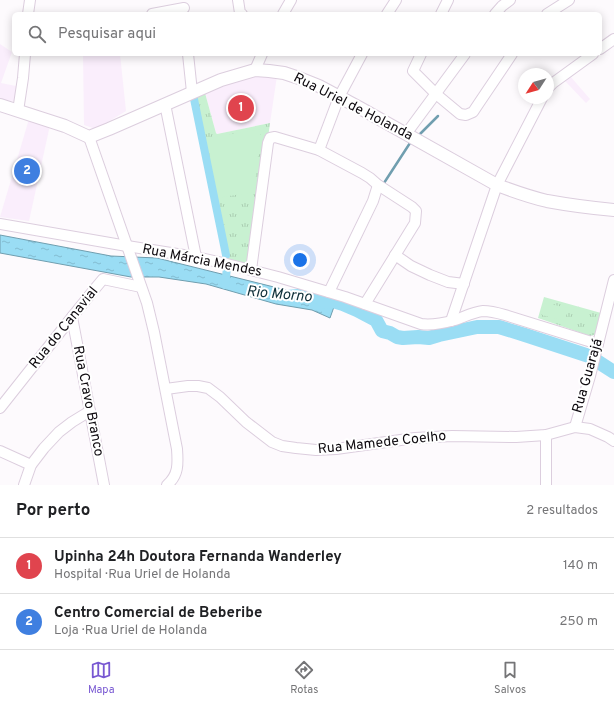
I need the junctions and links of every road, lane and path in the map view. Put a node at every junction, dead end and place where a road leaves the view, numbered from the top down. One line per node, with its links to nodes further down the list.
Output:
1 (30, 0): 9 (street)
2 (238, 0): 11 (street)
3 (291, 0): 12 (street)
4 (396, 0): 13 (street)
5 (448, 0): 14 (street)
6 (510, 0): 15 (street)
7 (569, 0): 16 (street)
8 (184, 7): 10 (street)
9 (28, 12)
10 (161, 12)
11 (240, 12)
12 (284, 12)
13 (388, 12)
14 (442, 12)
15 (497, 12)
16 (550, 12)
17 (614, 39): 18 (street)
18 (602, 48)
19 (25, 56): 35 (street)
20 (188, 56): 29 (street)
21 (261, 56): 27 (street)
22 (361, 56): 31 (street)
23 (421, 56): 30 (street)
24 (464, 56): 30 (street)
25 (511, 56): 30 (street)
26 (590, 56): 28 (street)
27 (255, 70): 29 (main road, Rua Uriel de Holanda); 31 (main road, Rua Uriel de Holanda)
28 (554, 82)
29 (192, 92): 32 (main road, Rua Uriel de Holanda)
30 (436, 94): 36 (street)
31 (339, 97): 36 (main road, Rua Uriel de Holanda); 38 (street)
32 (165, 104): 37 (main road, Rua Uriel de Holanda); 45 (street)
33 (539, 104): 40 (street)
34 (0, 105): 35 (main road)
35 (18, 111): 37 (main road)
36 (406, 134): 40 (main road, Rua Uriel de Holanda)
37 (89, 137): 43 (street)
38 (319, 150): 39 (street); 46 (street)
39 (378, 185): 44 (street); 50 (street)
40 (497, 185): 41 (main road, Rua Uriel de Holanda); 49 (street)
41 (614, 210)
42 (0, 224): 43 (street, Rua Márcia Mendes)
43 (128, 250): 45 (street, Rua Márcia Mendes); 48 (street)
44 (395, 255): 49 (street); 52 (street)
45 (196, 257): 46 (street, Rua Márcia Mendes)
46 (251, 270): 50 (street, Rua Márcia Mendes)
47 (614, 280): 51 (street, Rua Guarajá)
48 (140, 283): 53 (street, Rua do Canavial); 56 (street)
49 (464, 284): 54 (street)
50 (329, 292): 52 (street, Rua Márcia Mendes)
51 (613, 292): 55 (street, Rua Guarajá)
52 (365, 304): 54 (street, Rua Márcia Mendes)
53 (72, 317): 57 (street, Rua do Canavial); 58 (street, Rua Cravo Branco)
54 (451, 321): 55 (street, Rua Márcia Mendes)
55 (598, 344): 59 (street, Rua Guarajá)
56 (166, 389): 60 (street, Rua Mamede Coelho); 66 (street)
57 (0, 408)
58 (90, 411): 63 (street); 65 (street, Rua Cravo Branco)
59 (574, 427): 60 (street, Rua Mamede Coelho); 61 (street, Rua Mamede Coelho)
60 (546, 435): 67 (street)
61 (614, 441)
62 (0, 451): 63 (street)
63 (31, 465): 64 (street)
64 (24, 485)
65 (104, 485)
66 (167, 485)
67 (546, 485)

